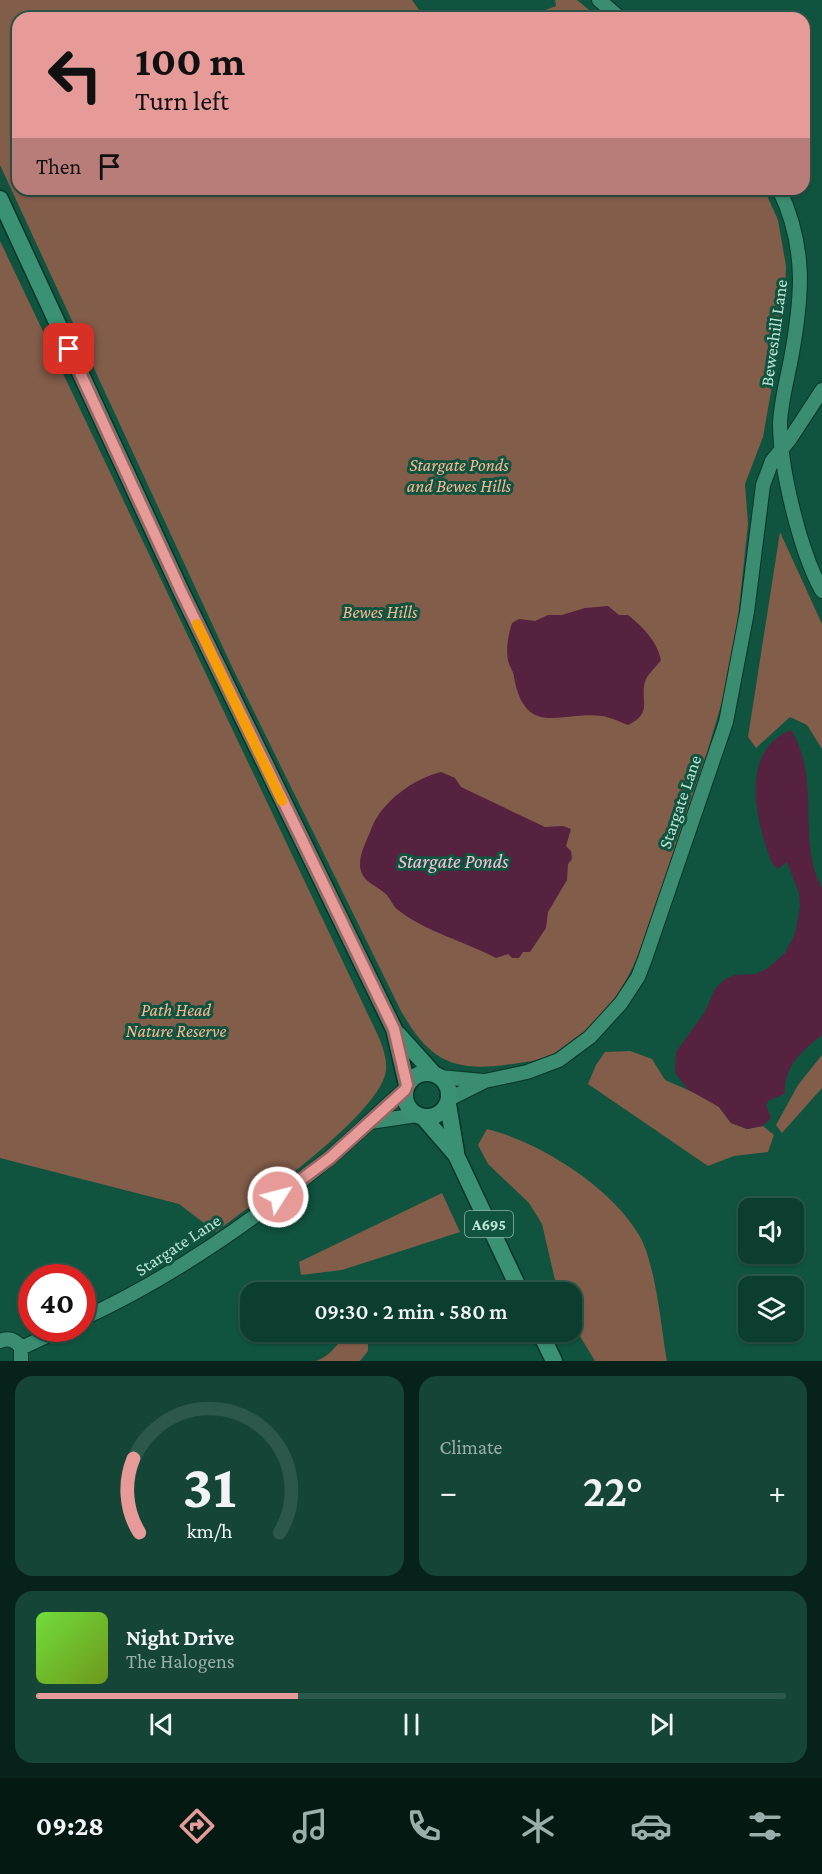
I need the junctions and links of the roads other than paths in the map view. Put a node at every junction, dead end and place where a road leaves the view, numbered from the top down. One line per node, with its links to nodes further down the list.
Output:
1 (781, 195): 4 (street, Beweshill Lane)
2 (0, 199): 6 (main road, A695)
3 (822, 390): 4 (street, Stargate Lane)
4 (782, 448): 5 (street, Beweshill Lane); 8 (street, Stargate Lane)
5 (822, 591)
6 (394, 1029): 7 (main road, A695); 9 (main road, A695)
7 (437, 1076): 8 (street, Stargate Lane); 9 (main road); 10 (main road, A695)
8 (485, 1081): 10 (street, Stargate Lane)
9 (406, 1088): 11 (main road, A695); 12 (street, Stargate Lane)
10 (448, 1101): 11 (main road); 13 (main road, A695)
11 (421, 1116): 12 (street); 13 (main road, A695)
12 (370, 1122): 15 (street, Stargate Lane)
13 (456, 1155): 14 (main road, A695)
14 (516, 1282)
15 (96, 1312)
16 (0, 1341): 19 (street)
17 (41, 1342): 19 (street)
18 (545, 1342): 20 (main road)
19 (21, 1354)
20 (554, 1361)

